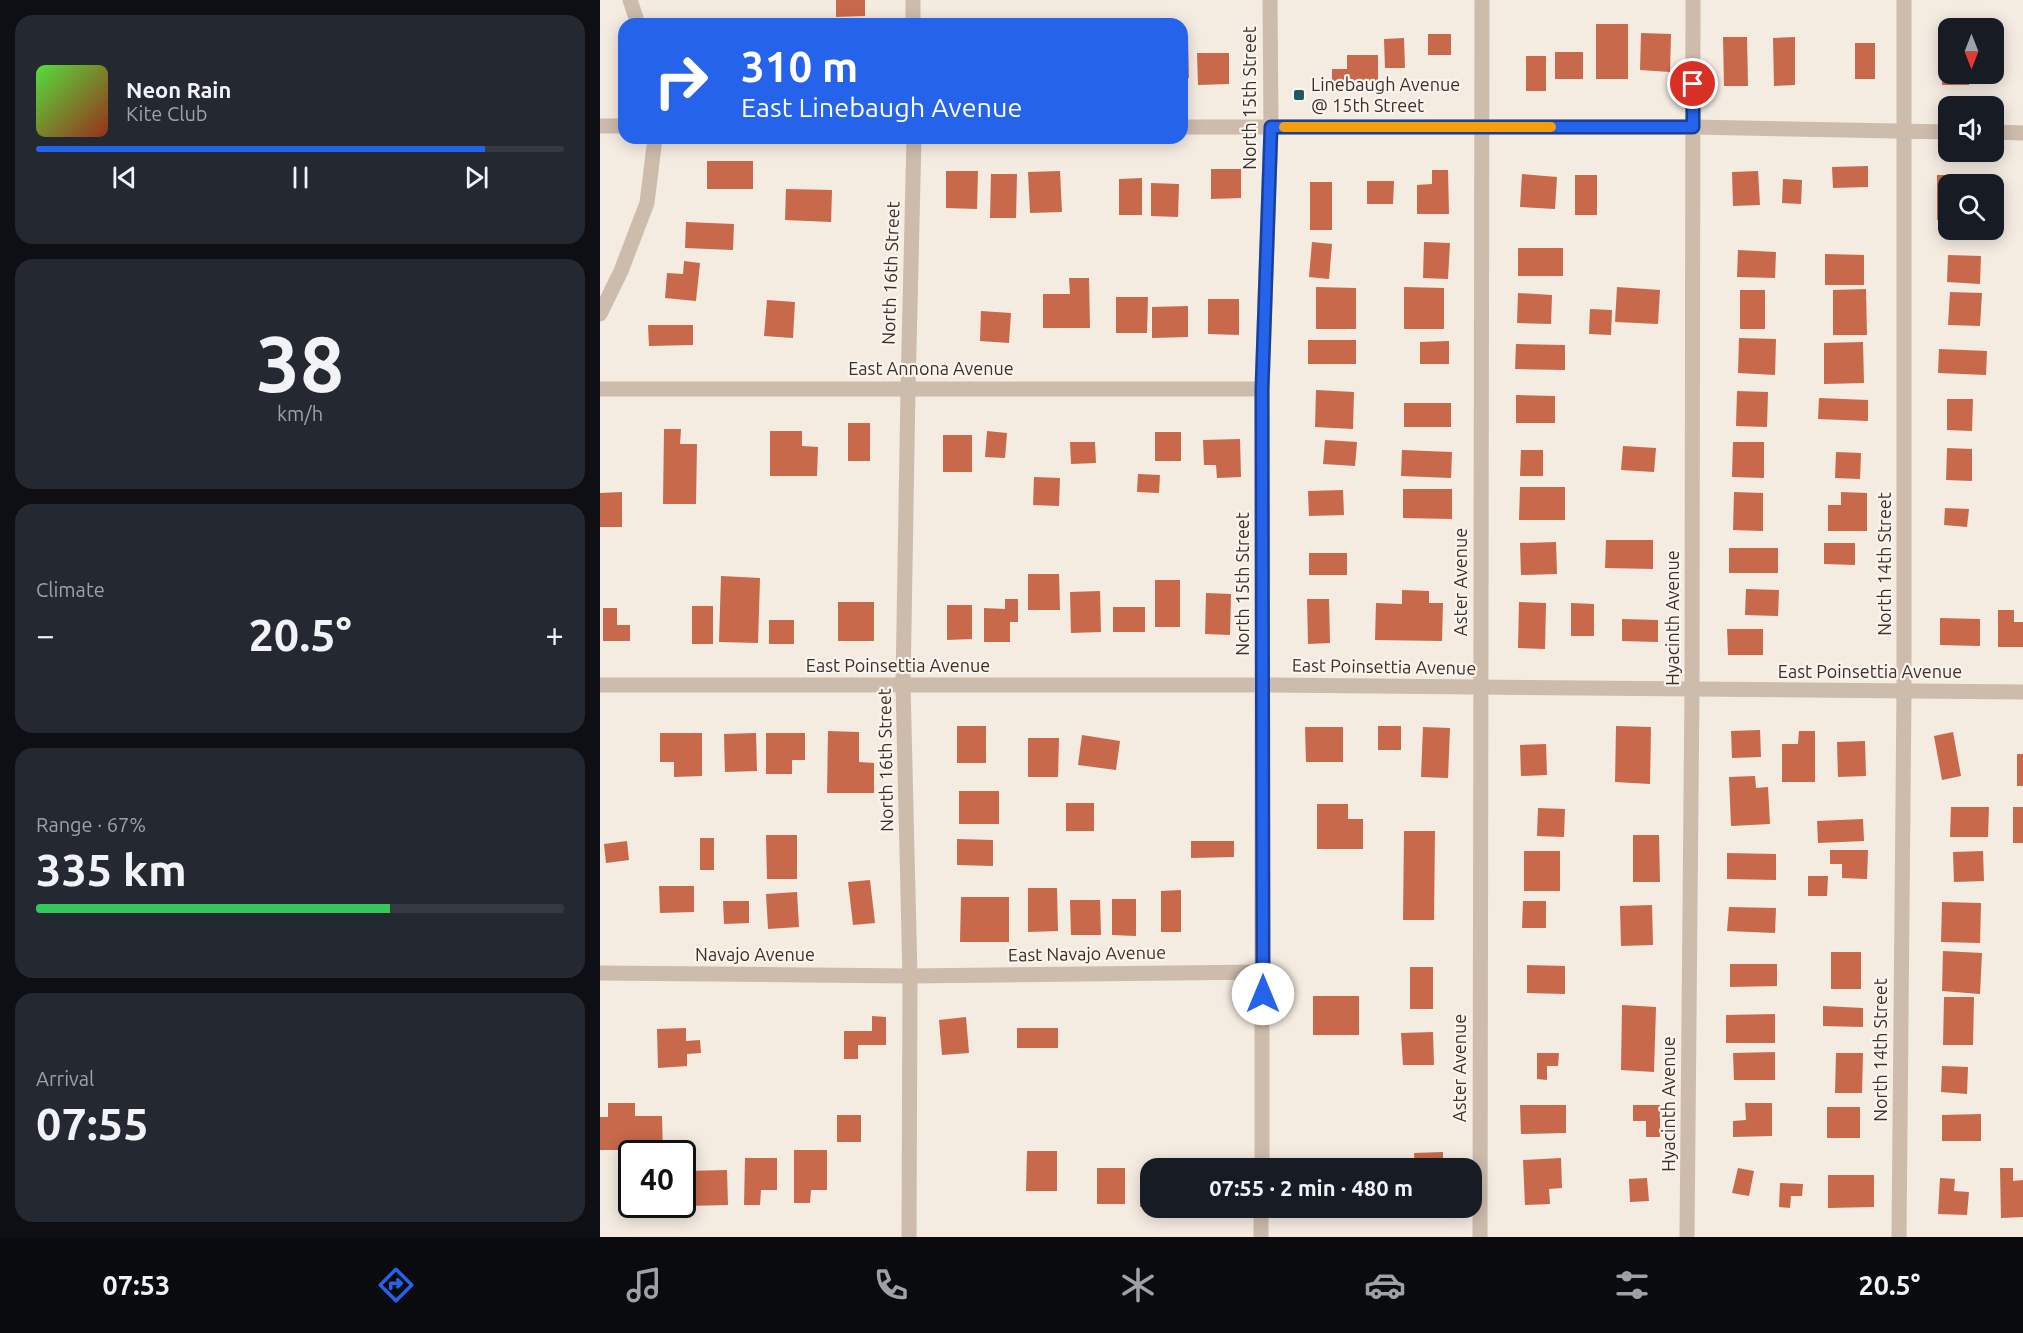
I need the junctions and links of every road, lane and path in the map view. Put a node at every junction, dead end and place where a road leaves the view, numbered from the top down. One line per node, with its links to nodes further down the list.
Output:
1 (630, 0): 7 (street)
2 (913, 0): 8 (street)
3 (1270, 0): 12 (street, North 15th Street)
4 (1482, 0): 13 (street, Aster Avenue)
5 (1693, 0): 14 (street, Hyacinth Avenue)
6 (1904, 0): 15 (street, North 14th Street)
7 (636, 18)
8 (913, 18)
9 (600, 126): 10 (street)
10 (618, 126)
11 (1188, 127): 12 (street)
12 (1271, 127): 13 (street); 24 (street, North 15th Street)
13 (1481, 127): 14 (street); 28 (street, Aster Avenue)
14 (1693, 127): 15 (street); 29 (street, Hyacinth Avenue)
15 (1905, 131): 16 (street); 30 (street, North 14th Street)
16 (1938, 132)
17 (2004, 132): 18 (street)
18 (2023, 133)
19 (654, 144): 21 (street)
20 (914, 144): 23 (street, North 16th Street)
21 (600, 314)
22 (600, 389): 23 (street, East Annona Avenue)
23 (908, 389): 24 (street, East Annona Avenue); 27 (street, North 16th Street)
24 (1262, 389): 25 (street, North 15th Street)
25 (1263, 685): 27 (street, East Poinsettia Avenue); 28 (street, East Poinsettia Avenue); 32 (street, North 15th Street)
26 (600, 686): 27 (street, East Poinsettia Avenue)
27 (903, 686): 34 (street, North 16th Street)
28 (1480, 687): 29 (street, East Poinsettia Avenue); 39 (street, Aster Avenue)
29 (1692, 690): 30 (street, East Poinsettia Avenue); 40 (street, Hyacinth Avenue)
30 (1904, 692): 31 (street, East Poinsettia Avenue); 41 (street, North 14th Street)
31 (2023, 692)
32 (1263, 972): 34 (street, East Navajo Avenue); 35 (street, North 15th Street)
33 (600, 973): 34 (street, Navajo Avenue)
34 (910, 975): 37 (street, North 16th Street)
35 (1262, 1158)
36 (1262, 1218): 38 (street)
37 (909, 1237)
38 (1261, 1237)
39 (1480, 1237)
40 (1687, 1237)
41 (1899, 1237)

